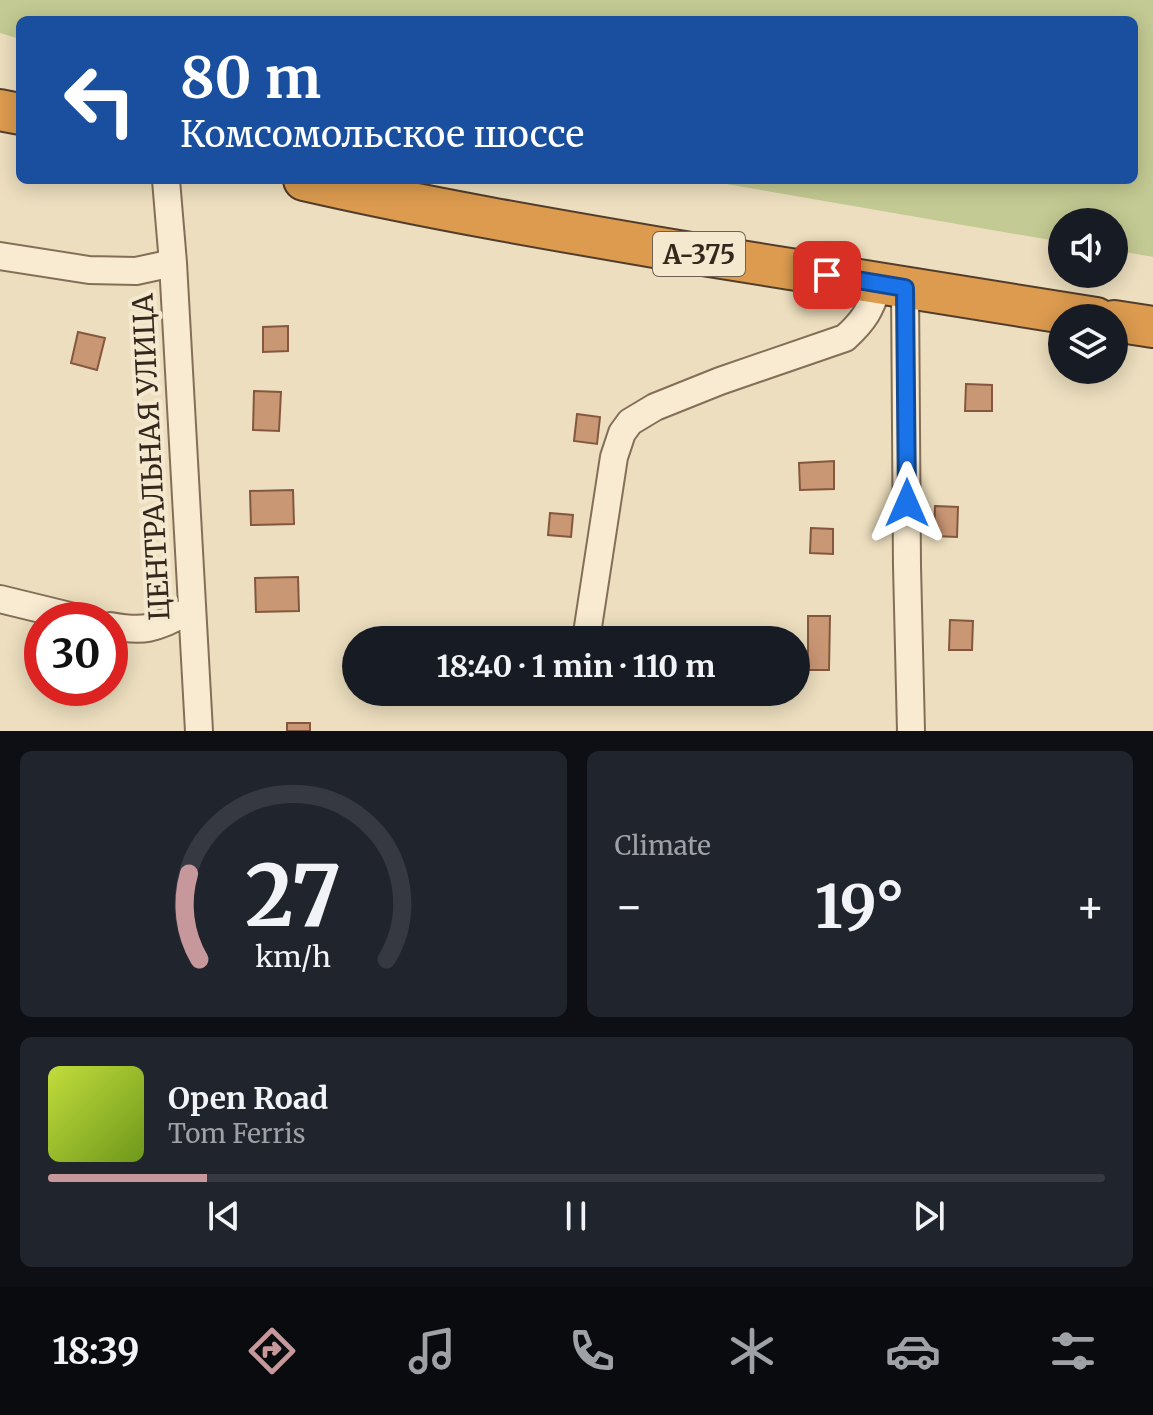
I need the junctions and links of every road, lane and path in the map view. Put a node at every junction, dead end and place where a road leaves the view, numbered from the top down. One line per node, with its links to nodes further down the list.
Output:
1 (166, 184): 4 (street, ЦЕНТРАЛЬНАЯ УЛИЦА)
2 (322, 184): 5 (highway, А-375)
3 (0, 256): 4 (street)
4 (173, 263): 11 (street, ЦЕНТРАЛЬНАЯ УЛИЦА)
5 (892, 286): 6 (highway, А-375); 12 (street); 15 (street)
6 (1048, 310)
7 (1128, 323): 8 (highway)
8 (1153, 327)
9 (0, 599): 10 (street)
10 (24, 605)
11 (191, 610): 13 (street); 14 (street, ЦЕНТРАЛЬНАЯ УЛИЦА)
12 (588, 626)
13 (128, 629)
14 (199, 731)
15 (911, 731)

